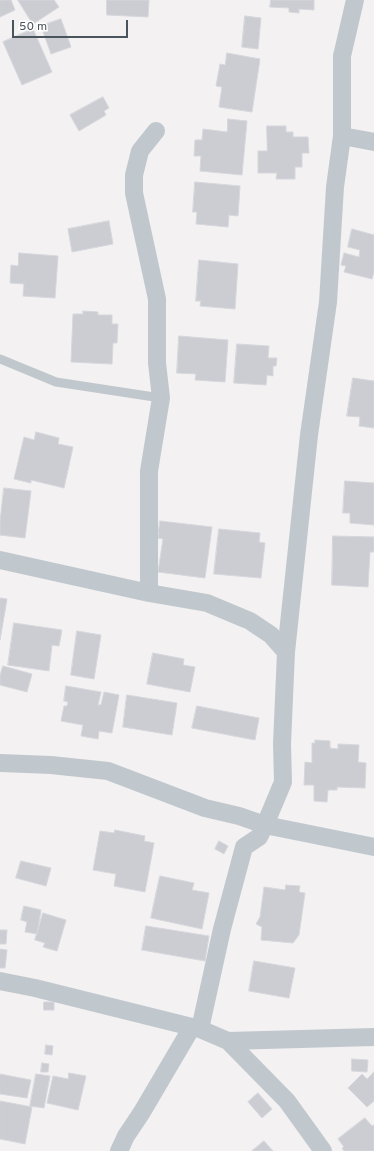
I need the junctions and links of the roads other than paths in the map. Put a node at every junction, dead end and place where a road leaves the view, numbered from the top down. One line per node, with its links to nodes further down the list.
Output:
1 (355, 0): 3 (street)
2 (156, 131): 6 (street)
3 (342, 136): 4 (street); 9 (street)
4 (374, 142)
5 (0, 359): 6 (lane)
6 (161, 398): 8 (street)
7 (0, 560): 8 (street)
8 (149, 593): 9 (street)
9 (286, 652): 11 (street)
10 (2, 762): 11 (street)
11 (266, 825): 12 (street); 14 (street)
12 (374, 847)
13 (0, 982): 14 (street)
14 (196, 1028): 16 (street); 17 (street)
15 (374, 1037): 16 (street)
16 (228, 1041): 18 (street)
17 (119, 1151)
18 (323, 1151)

